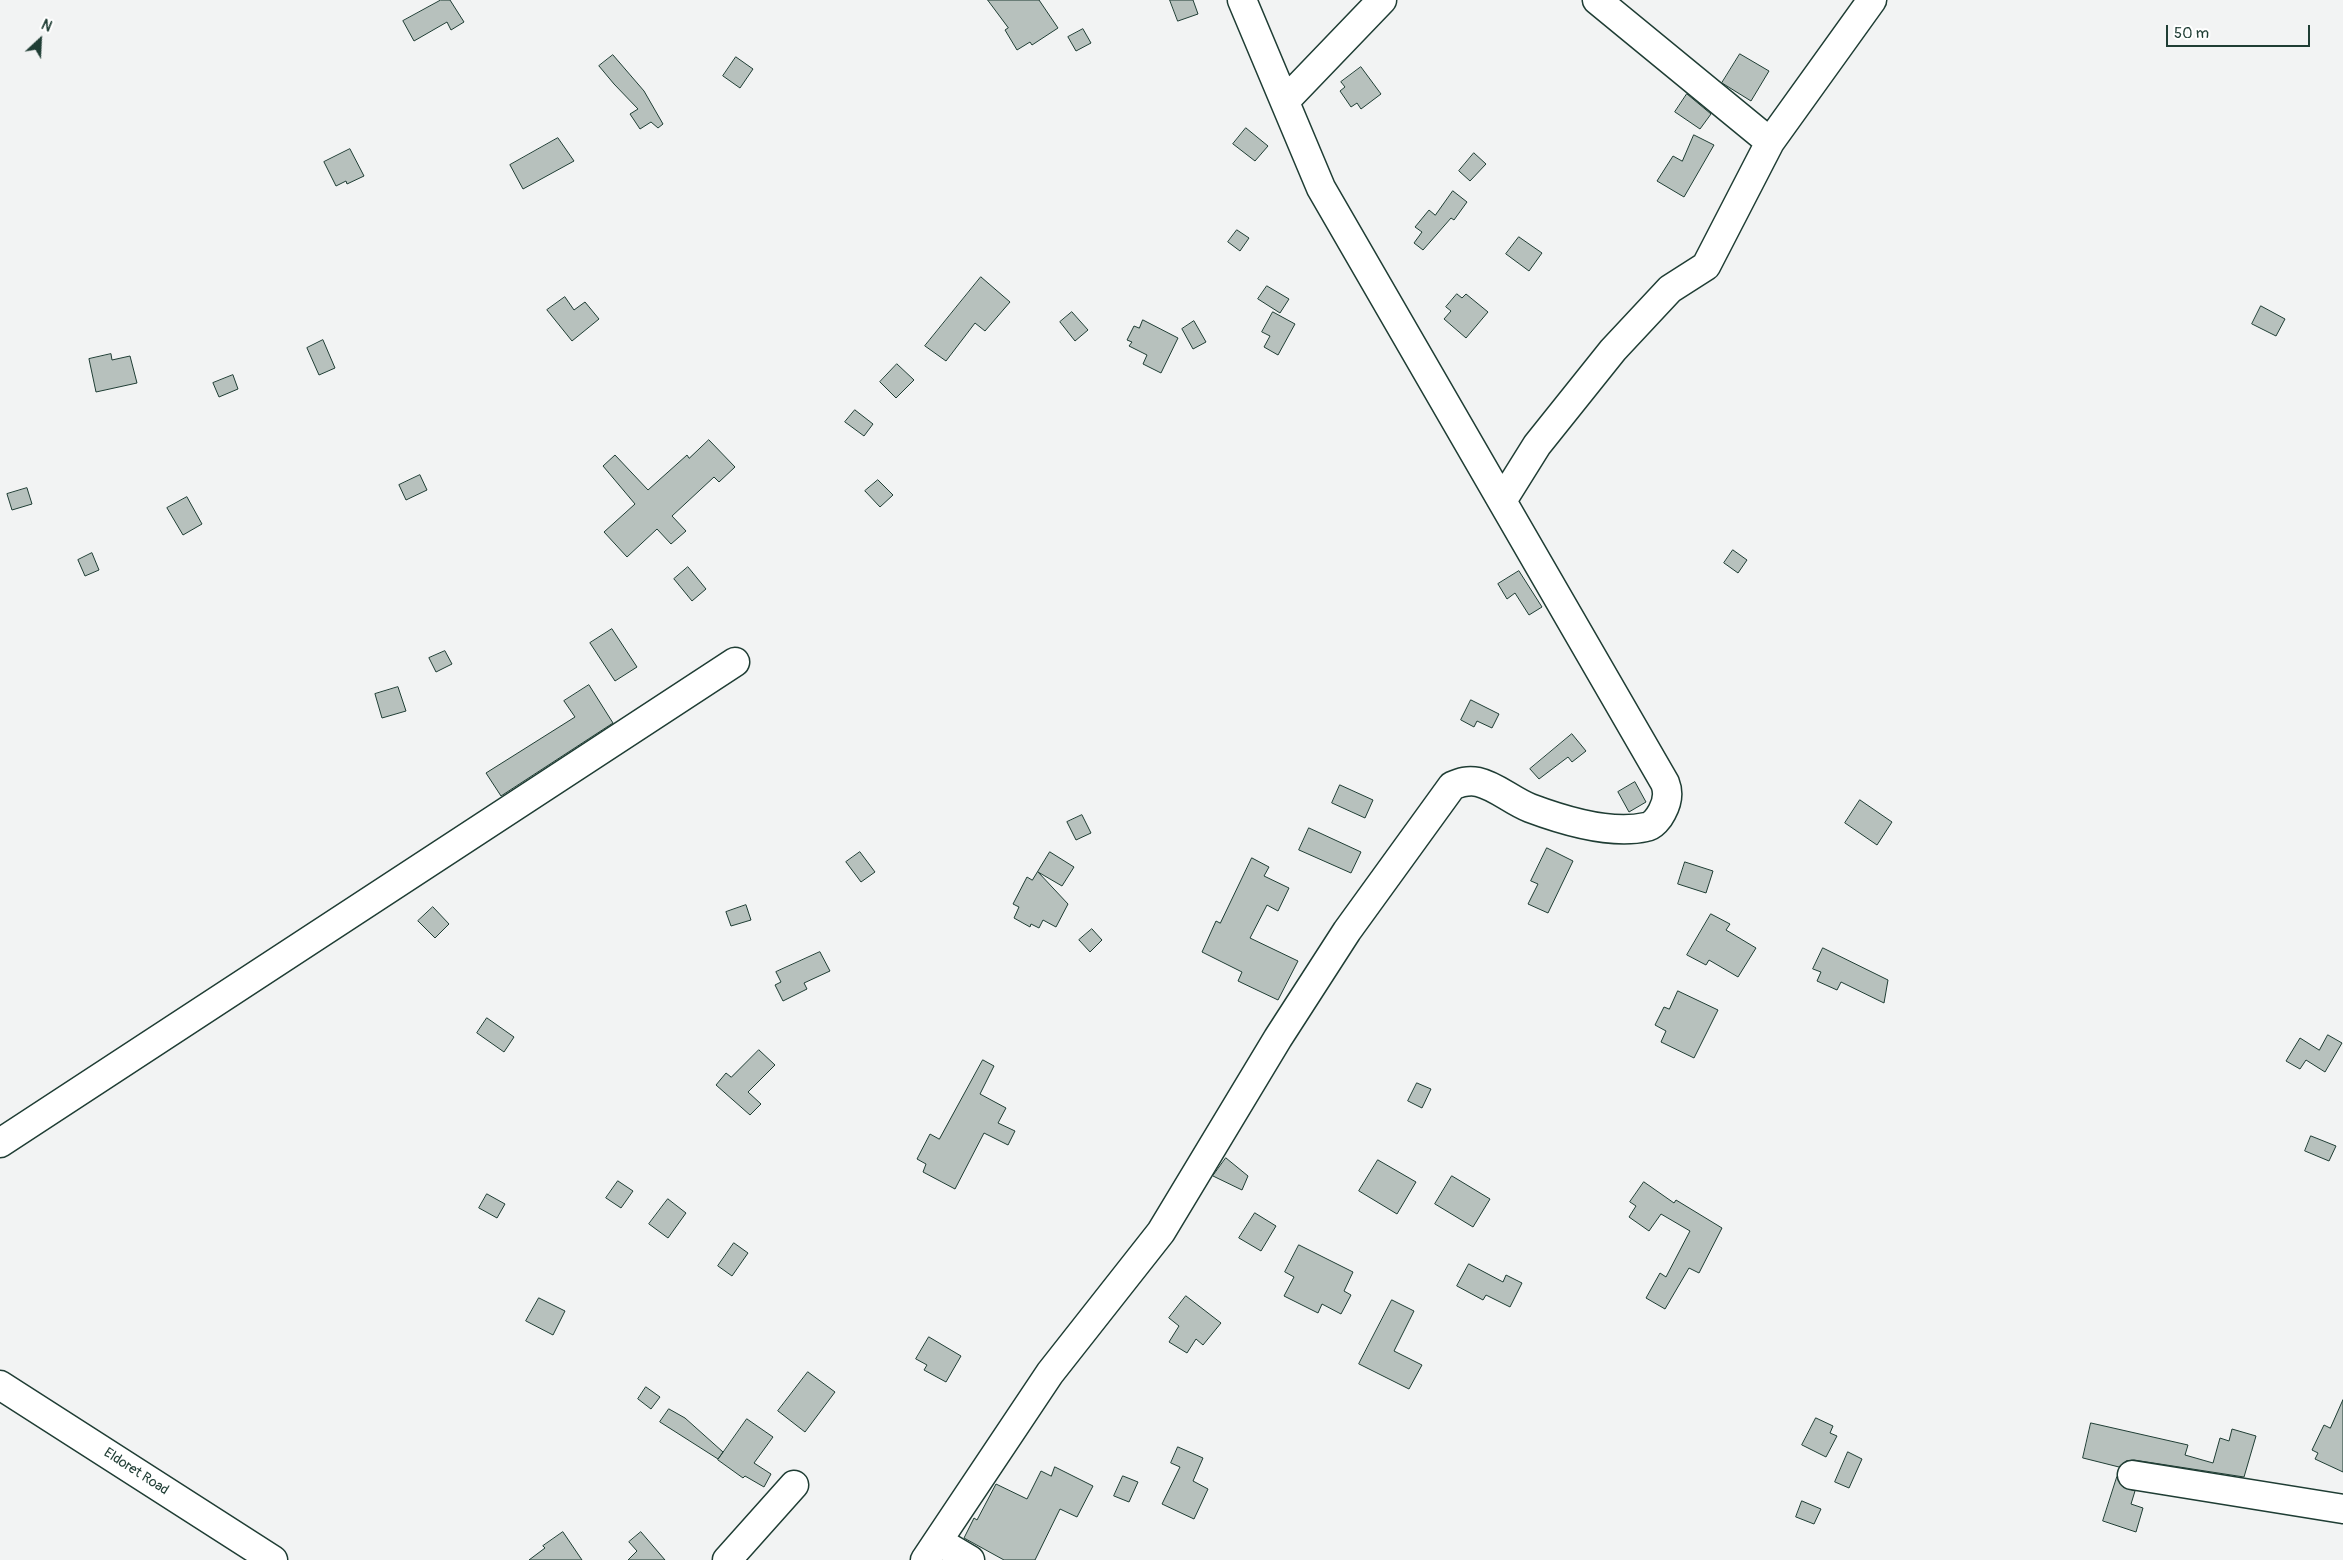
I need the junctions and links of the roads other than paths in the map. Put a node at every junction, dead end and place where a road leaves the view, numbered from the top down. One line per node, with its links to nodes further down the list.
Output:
1 (1242, 0): 5 (main road)
2 (1382, 0): 5 (main road)
3 (1597, 0): 6 (main road)
4 (1872, 0): 6 (main road)
5 (1286, 101): 7 (main road)
6 (1770, 142): 7 (main road)
7 (1502, 501): 14 (main road)
8 (735, 662): 9 (main road)
9 (0, 1143)
10 (0, 1385): 15 (main road, Eldoret Road)
11 (2132, 1476): 13 (main road)
12 (794, 1485): 16 (main road)
13 (2343, 1509)
14 (932, 1550): 17 (main road)
15 (273, 1560)
16 (727, 1560)
17 (970, 1560)

